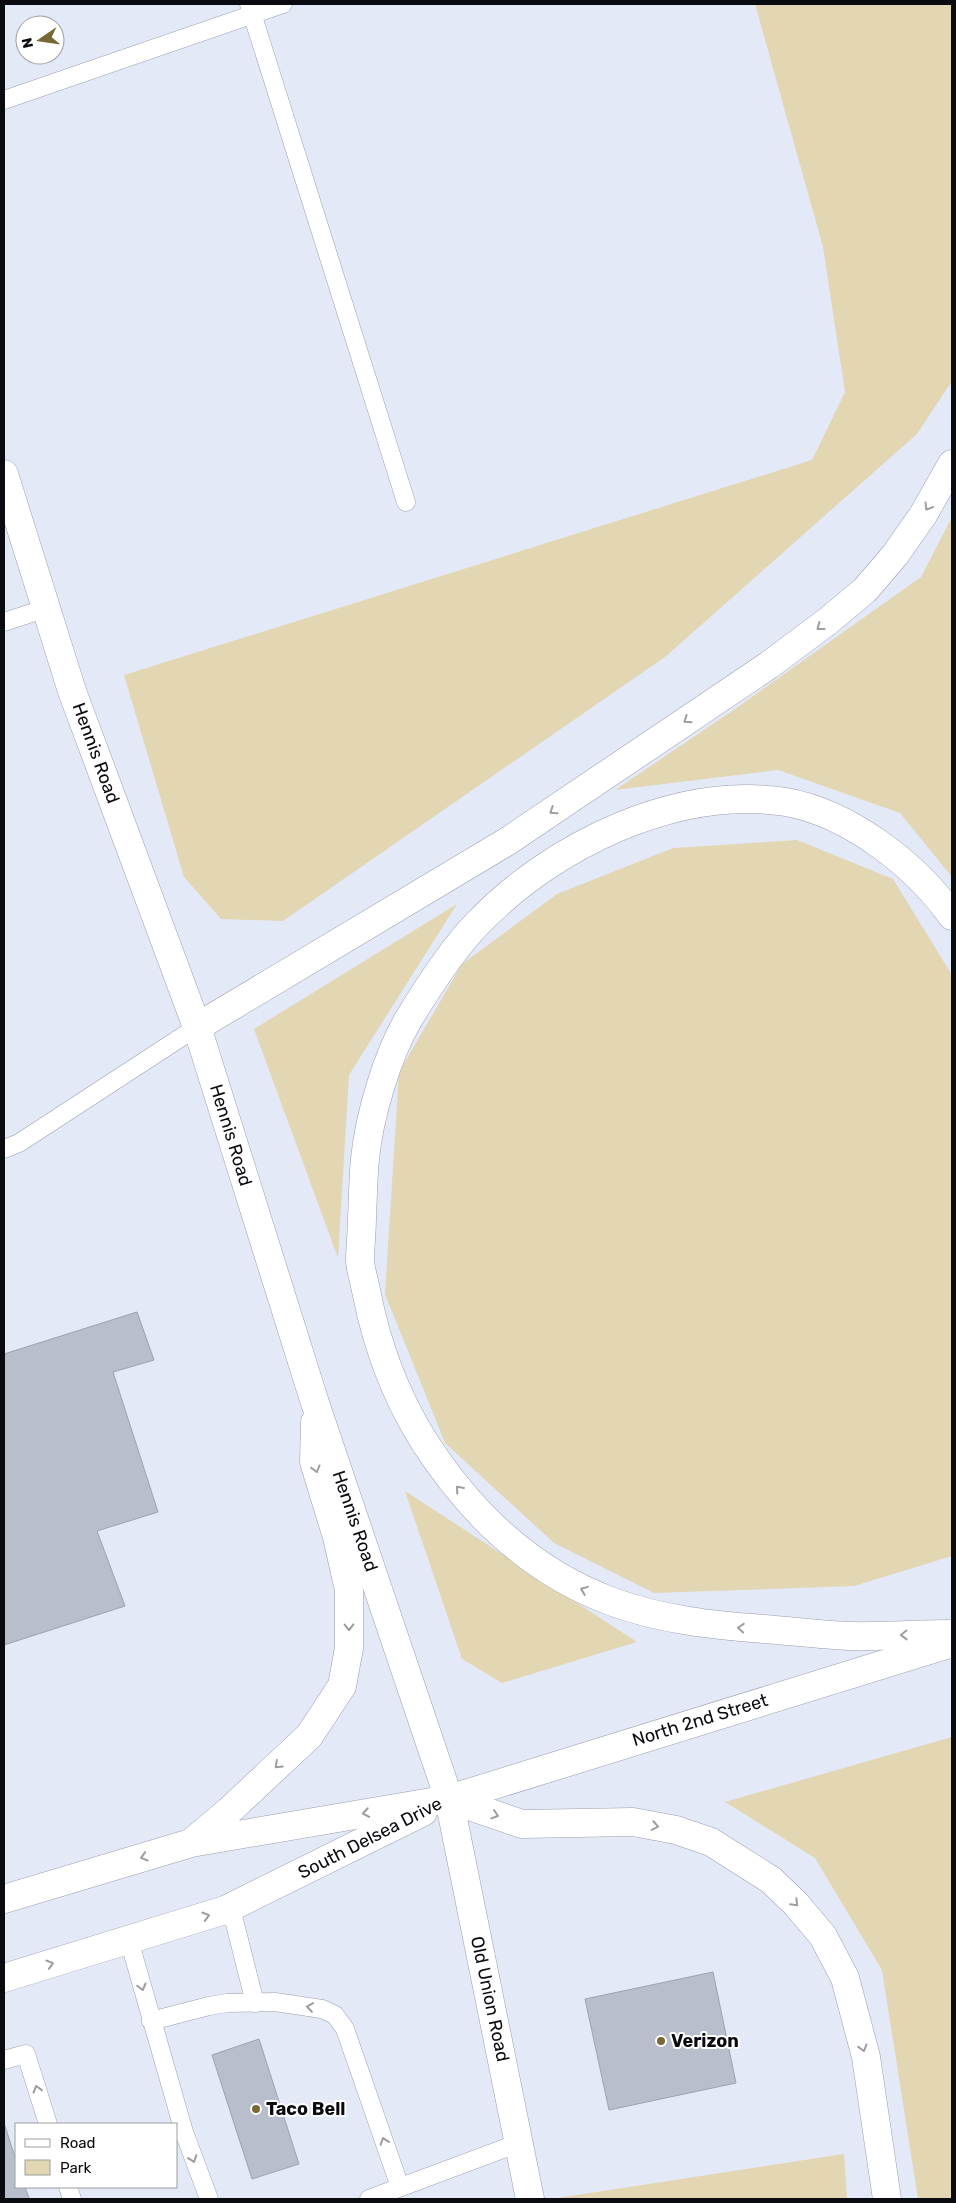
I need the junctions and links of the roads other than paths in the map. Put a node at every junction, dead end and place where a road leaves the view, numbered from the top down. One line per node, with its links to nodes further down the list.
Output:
1 (283, 4): 2 (lane)
2 (250, 8): 3 (lane); 6 (lane)
3 (4, 100)
4 (952, 464): 10 (main road, one-way to 10)
5 (4, 474): 7 (main road, Hennis Road)
6 (406, 502)
7 (46, 608): 8 (lane); 10 (main road, Hennis Road)
8 (4, 622)
9 (952, 916): 13 (main road, one-way to 9)
10 (197, 1027): 11 (lane); 12 (main road, Hennis Road)
11 (4, 1149)
12 (315, 1403): 15 (main road, Hennis Road); 16 (main road, one-way to 16)
13 (952, 1634)
14 (952, 1643): 15 (main road, North 2nd Street)
15 (449, 1799): 16 (main road, South Delsea Drive, one-way to 16); 18 (main road, South Delsea Drive); 25 (main road, Old Union Road); 30 (main road, one-way to 30)
16 (191, 1843): 17 (main road, South Delsea Drive, one-way to 17)
17 (4, 1899)
18 (231, 1908): 19 (main road, South Delsea Drive, one-way to 18); 21 (lane)
19 (129, 1940): 20 (main road, South Delsea Drive, one-way to 19); 22 (lane, one-way to 22)
20 (4, 1978)
21 (254, 2003): 22 (lane); 26 (lane, one-way to 21)
22 (151, 2022): 27 (lane, one-way to 27)
23 (4, 2060): 24 (lane, one-way to 23)
24 (48, 2123)
25 (519, 2143): 26 (lane); 29 (main road, Old Union Road)
26 (400, 2187): 28 (lane)
27 (209, 2199)
28 (369, 2199)
29 (530, 2199)
30 (887, 2199)

